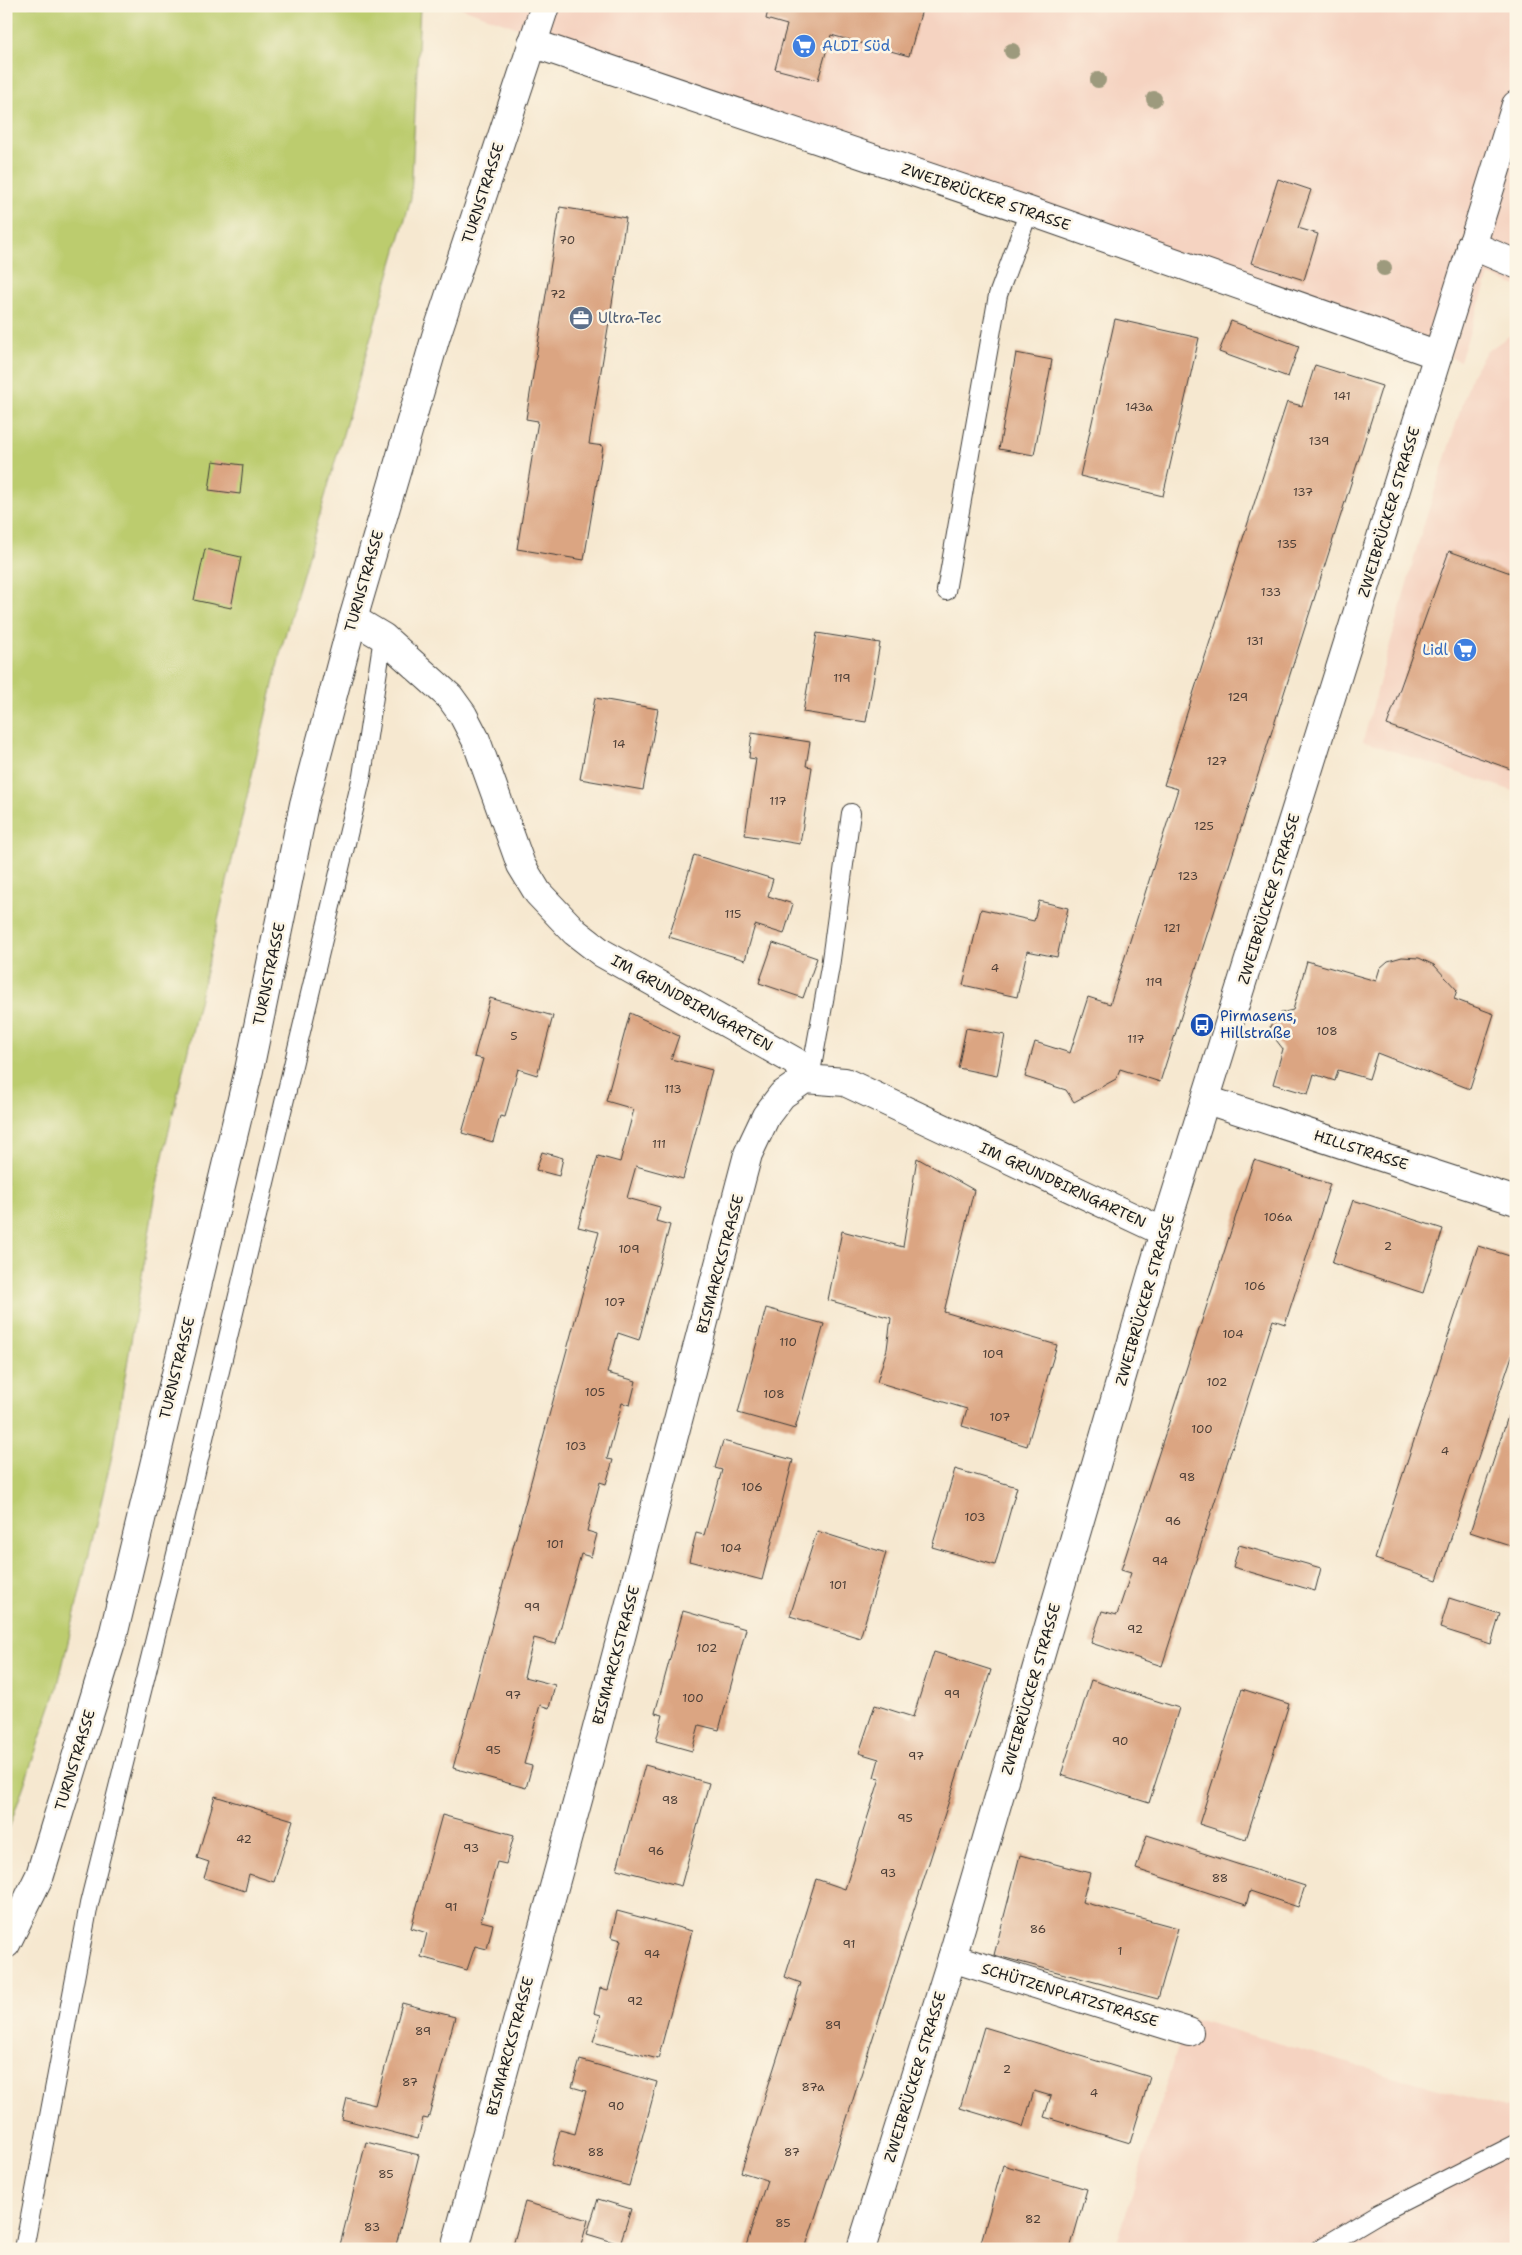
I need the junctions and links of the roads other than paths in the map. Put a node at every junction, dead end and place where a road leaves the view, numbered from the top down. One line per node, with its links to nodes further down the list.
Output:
1 (545, 6): 2 (street, TURNSTRASSE)
2 (532, 43): 4 (street, ZWEIBRÜCKER STRASSE); 9 (street, TURNSTRASSE)
3 (1516, 105): 5 (street, ZWEIBRÜCKER STRASSE)
4 (1029, 211): 7 (street, ZWEIBRÜCKER STRASSE); 8 (lane)
5 (1471, 245): 6 (street); 7 (street, ZWEIBRÜCKER STRASSE)
6 (1516, 264)
7 (1438, 355): 13 (street, ZWEIBRÜCKER STRASSE)
8 (946, 591)
9 (352, 619): 10 (street, IM GRUNDBIRNGARTEN); 16 (street, TURNSTRASSE)
10 (383, 637): 12 (street, IM GRUNDBIRNGARTEN); 20 (lane)
11 (851, 813): 12 (lane)
12 (806, 1079): 15 (street, IM GRUNDBIRNGARTEN); 21 (street, BISMARCKSTRASSE)
13 (1207, 1100): 14 (street, HILLSTRASSE); 15 (street, ZWEIBRÜCKER STRASSE)
14 (1516, 1201)
15 (1164, 1232): 17 (street, ZWEIBRÜCKER STRASSE)
16 (6, 1944)
17 (952, 1958): 18 (street, SCHÜTZENPLATZSTRASSE); 22 (street, ZWEIBRÜCKER STRASSE)
18 (1189, 2032)
19 (1516, 2144): 23 (lane)
20 (24, 2249)
21 (455, 2249)
22 (861, 2249)
23 (1319, 2249)

